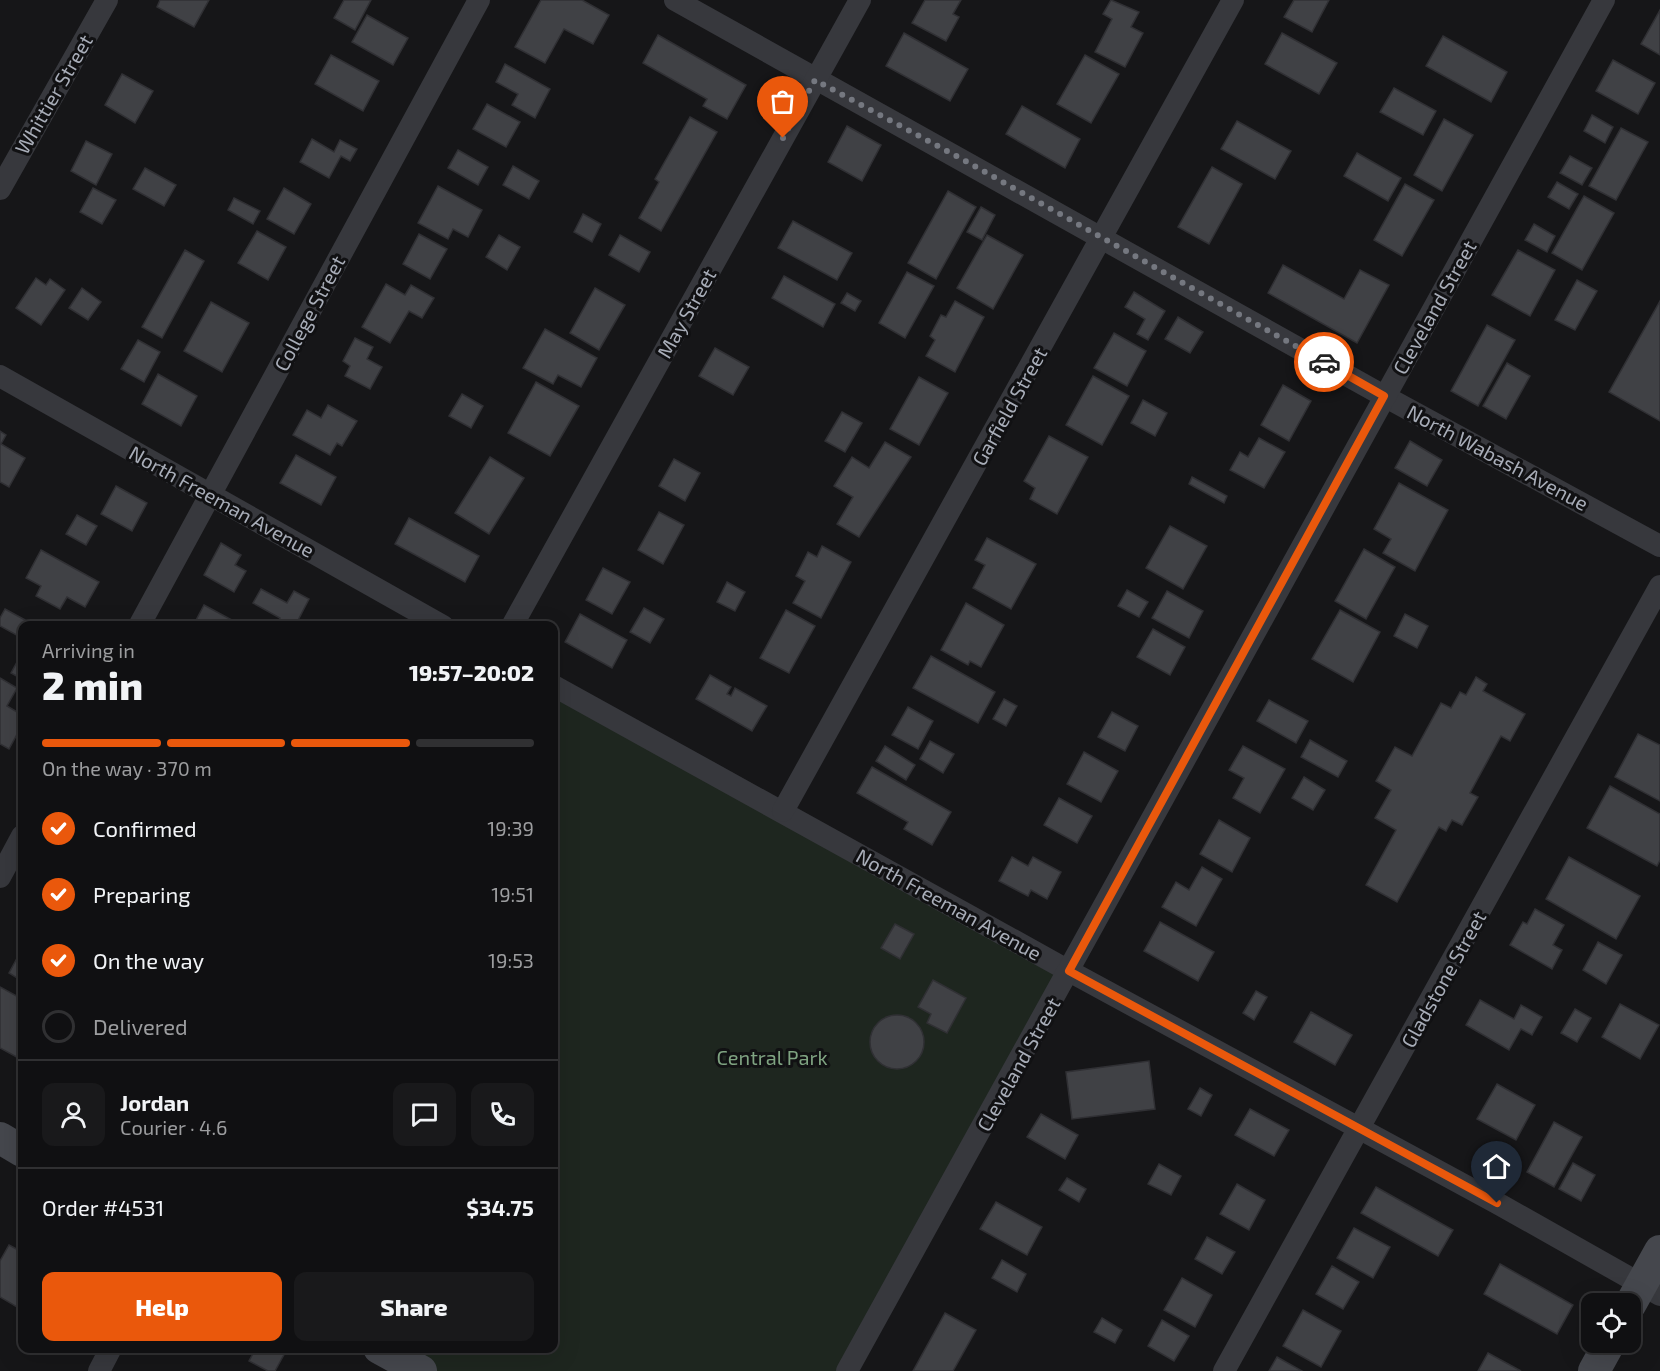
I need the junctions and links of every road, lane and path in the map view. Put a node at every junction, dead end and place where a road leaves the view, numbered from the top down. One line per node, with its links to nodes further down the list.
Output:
1 (107, 0): 8 (street, Whittier Street)
2 (479, 0): 12 (street, College Street)
3 (675, 0): 7 (street, North Wabash Avenue)
4 (860, 0): 7 (street, May Street)
5 (1233, 0): 9 (street, Garfield Street)
6 (1604, 0): 11 (street, Cleveland Street)
7 (815, 80): 9 (street, North Wabash Avenue); 17 (street, May Street)
8 (0, 189)
9 (1101, 239): 11 (street, North Wabash Avenue); 19 (street, Garfield Street)
10 (0, 376): 12 (street, North Freeman Avenue)
11 (1384, 396): 13 (street, North Wabash Avenue); 22 (street, Cleveland Street)
12 (211, 494): 15 (street, College Street); 16 (street, North Freeman Avenue)
13 (1660, 546)
14 (1660, 586): 23 (street, Gladstone Street)
15 (142, 621)
16 (434, 621)
17 (515, 621)
18 (558, 688): 19 (street, North Freeman Avenue)
19 (783, 811): 22 (street, North Freeman Avenue)
20 (18, 843): 21 (street)
21 (0, 877)
22 (1069, 971): 23 (street, North Freeman Avenue); 33 (street, Cleveland Street)
23 (1360, 1128): 27 (street, North Freeman Avenue); 34 (street, Gladstone Street)
24 (0, 1138): 25 (main road)
25 (18, 1149)
26 (1660, 1251): 27 (main road)
27 (1644, 1295)
28 (108, 1353): 31 (street)
29 (388, 1353): 32 (main road)
30 (1604, 1353): 35 (main road)
31 (99, 1371)
32 (421, 1371)
33 (848, 1371)
34 (1224, 1371)
35 (1594, 1371)

